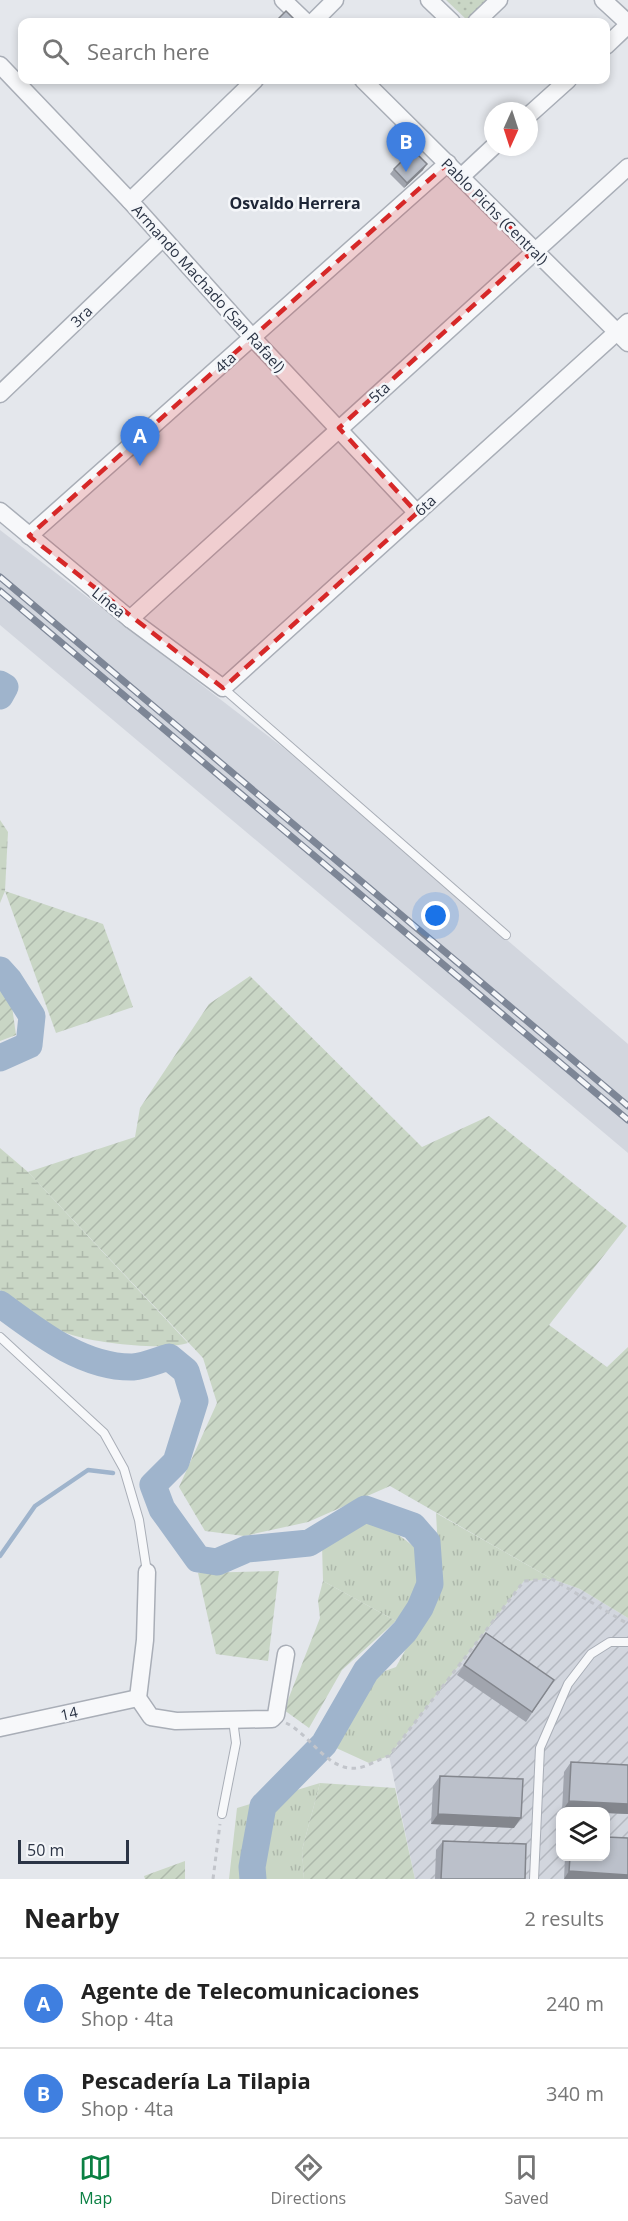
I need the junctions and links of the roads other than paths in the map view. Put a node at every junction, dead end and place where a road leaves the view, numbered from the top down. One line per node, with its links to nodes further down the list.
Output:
1 (283, 0): 6 (street)
2 (335, 0): 7 (street)
3 (429, 0): 8 (street)
4 (499, 0): 9 (street)
5 (603, 0): 10 (street)
6 (302, 18)
7 (317, 18)
8 (448, 18)
9 (480, 18)
10 (628, 24): 11 (street)
11 (610, 42)
12 (0, 65): 14 (street, Armando Machado (San Rafael))
13 (18, 84): 23 (street, Armando Machado (San Rafael))
14 (18, 84)
15 (251, 84): 23 (street)
16 (367, 84): 20 (street, Pablo Pichs (Central))
17 (564, 84): 18 (street)
18 (538, 107)
19 (484, 156): 22 (street)
20 (448, 163): 22 (street, Pablo Pichs (Central)); 27 (street, 4ta)
21 (628, 167): 25 (street, 5ta)
22 (462, 176): 25 (street, Pablo Pichs (Central))
23 (130, 201): 24 (street, Armando Machado (San Rafael))
24 (162, 239): 27 (street, Armando Machado (San Rafael)); 28 (street, 3ra)
25 (534, 251): 26 (street, Pablo Pichs (Central)); 29 (street, 5ta)
26 (624, 332): 31 (street, 6ta)
27 (252, 337): 29 (street, Armando Machado (San Rafael)); 32 (street, 4ta)
28 (0, 394)
29 (339, 429): 31 (street, Armando Machado (San Rafael)); 33 (street, 5ta)
30 (0, 511): 32 (street, Línea)
31 (417, 513): 34 (street, 6ta)
32 (29, 536): 33 (street, Línea)
33 (130, 619): 34 (street, Línea)
34 (223, 687): 35 (lane)
35 (506, 935)
36 (0, 1337): 37 (lane)
37 (147, 1572): 40 (street)
38 (628, 1642): 44 (lane)
39 (286, 1654): 41 (street)
40 (138, 1698): 41 (street); 42 (street, 14)
41 (232, 1720): 43 (lane)
42 (0, 1728)
43 (222, 1814)
44 (534, 1879)

